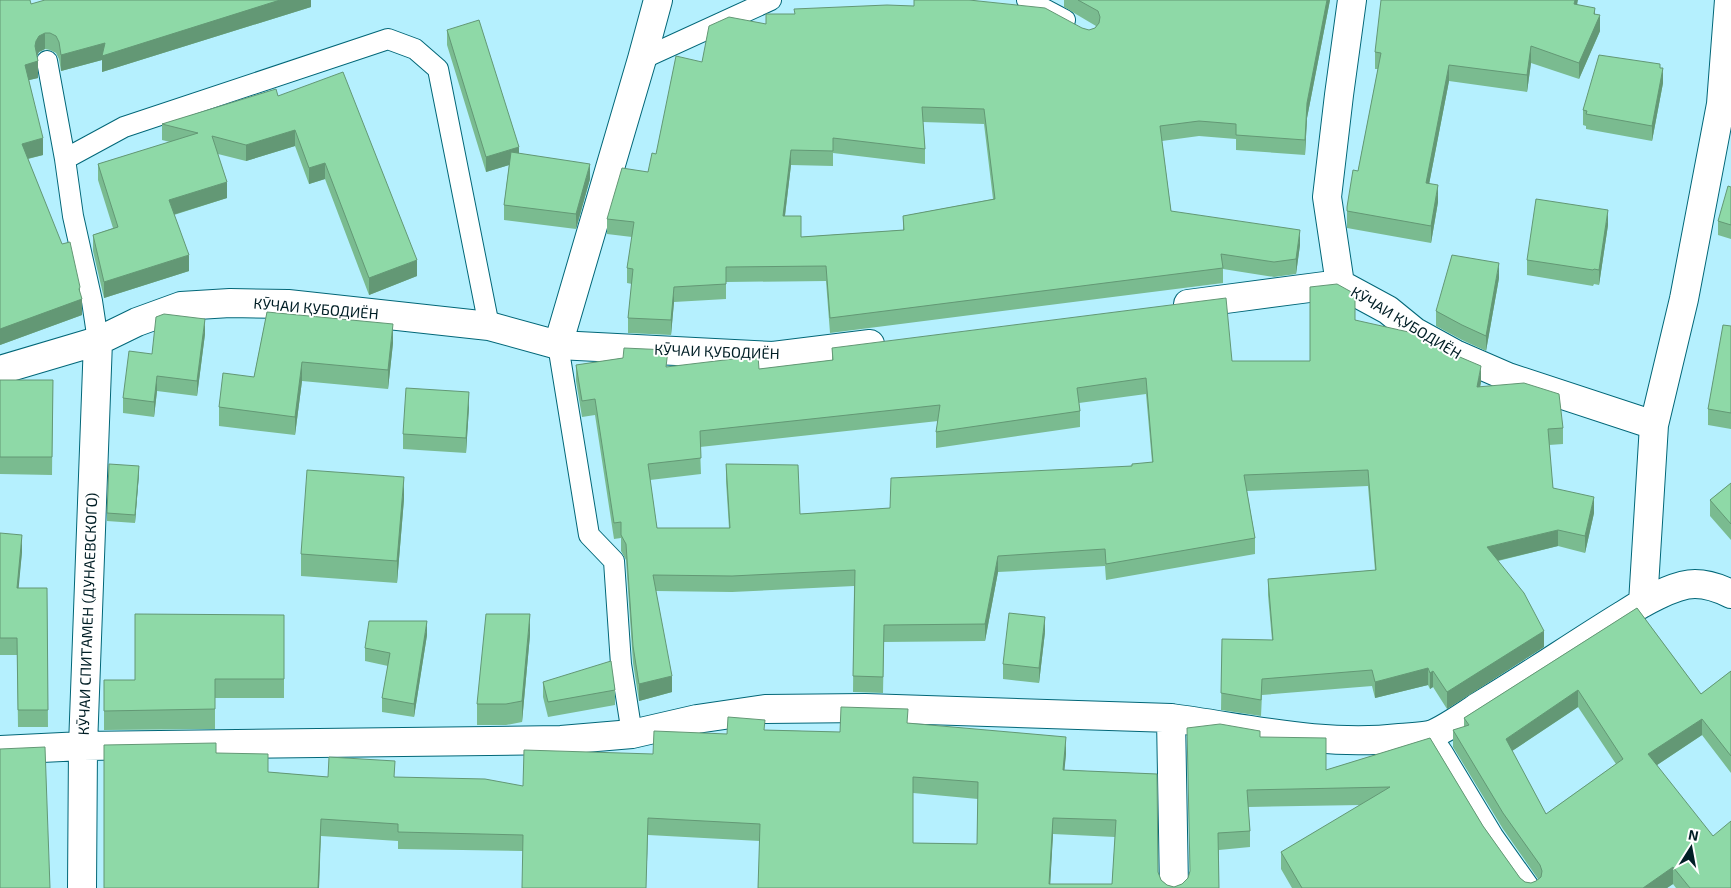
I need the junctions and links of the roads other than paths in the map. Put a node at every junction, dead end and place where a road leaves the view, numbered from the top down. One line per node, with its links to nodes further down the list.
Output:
1 (658, 0): 7 (street)
2 (771, 0): 7 (lane)
3 (1027, 0): 6 (lane)
4 (1352, 0): 11 (street)
5 (1729, 0): 9 (street)
6 (1079, 28)
7 (642, 59): 16 (street)
8 (47, 61): 10 (lane)
9 (1726, 105): 18 (street)
10 (65, 159): 13 (lane); 15 (lane)
11 (1340, 284): 12 (street, КӮЧАИ ҚУБОДИЁН); 18 (street, КӮЧАИ ҚУБОДИЁН)
12 (1165, 307)
13 (489, 326): 15 (street, КӮЧАИ ҚУБОДИЁН); 16 (street, КӮЧАИ ҚУБОДИЁН)
14 (897, 340): 16 (street, КӮЧАИ ҚУБОДИЁН)
15 (98, 341): 17 (street, КӮЧАИ ҚУБОДИЁН); 24 (street, КӮЧАИ СПИТАМЕН (ДУНАЕВСКОГО))
16 (558, 345): 22 (lane)
17 (0, 370)
18 (1654, 425): 20 (street)
19 (1731, 594): 20 (street)
20 (1642, 603): 23 (street)
21 (1171, 718): 22 (street); 23 (street); 27 (street)
22 (632, 734): 24 (street)
23 (1430, 734): 28 (lane)
24 (83, 746): 25 (street); 26 (street, КӮЧАИ СПИТАМЕН (ДУНАЕВСКОГО))
25 (0, 750)
26 (82, 888)
27 (1174, 888)
28 (1530, 888)

